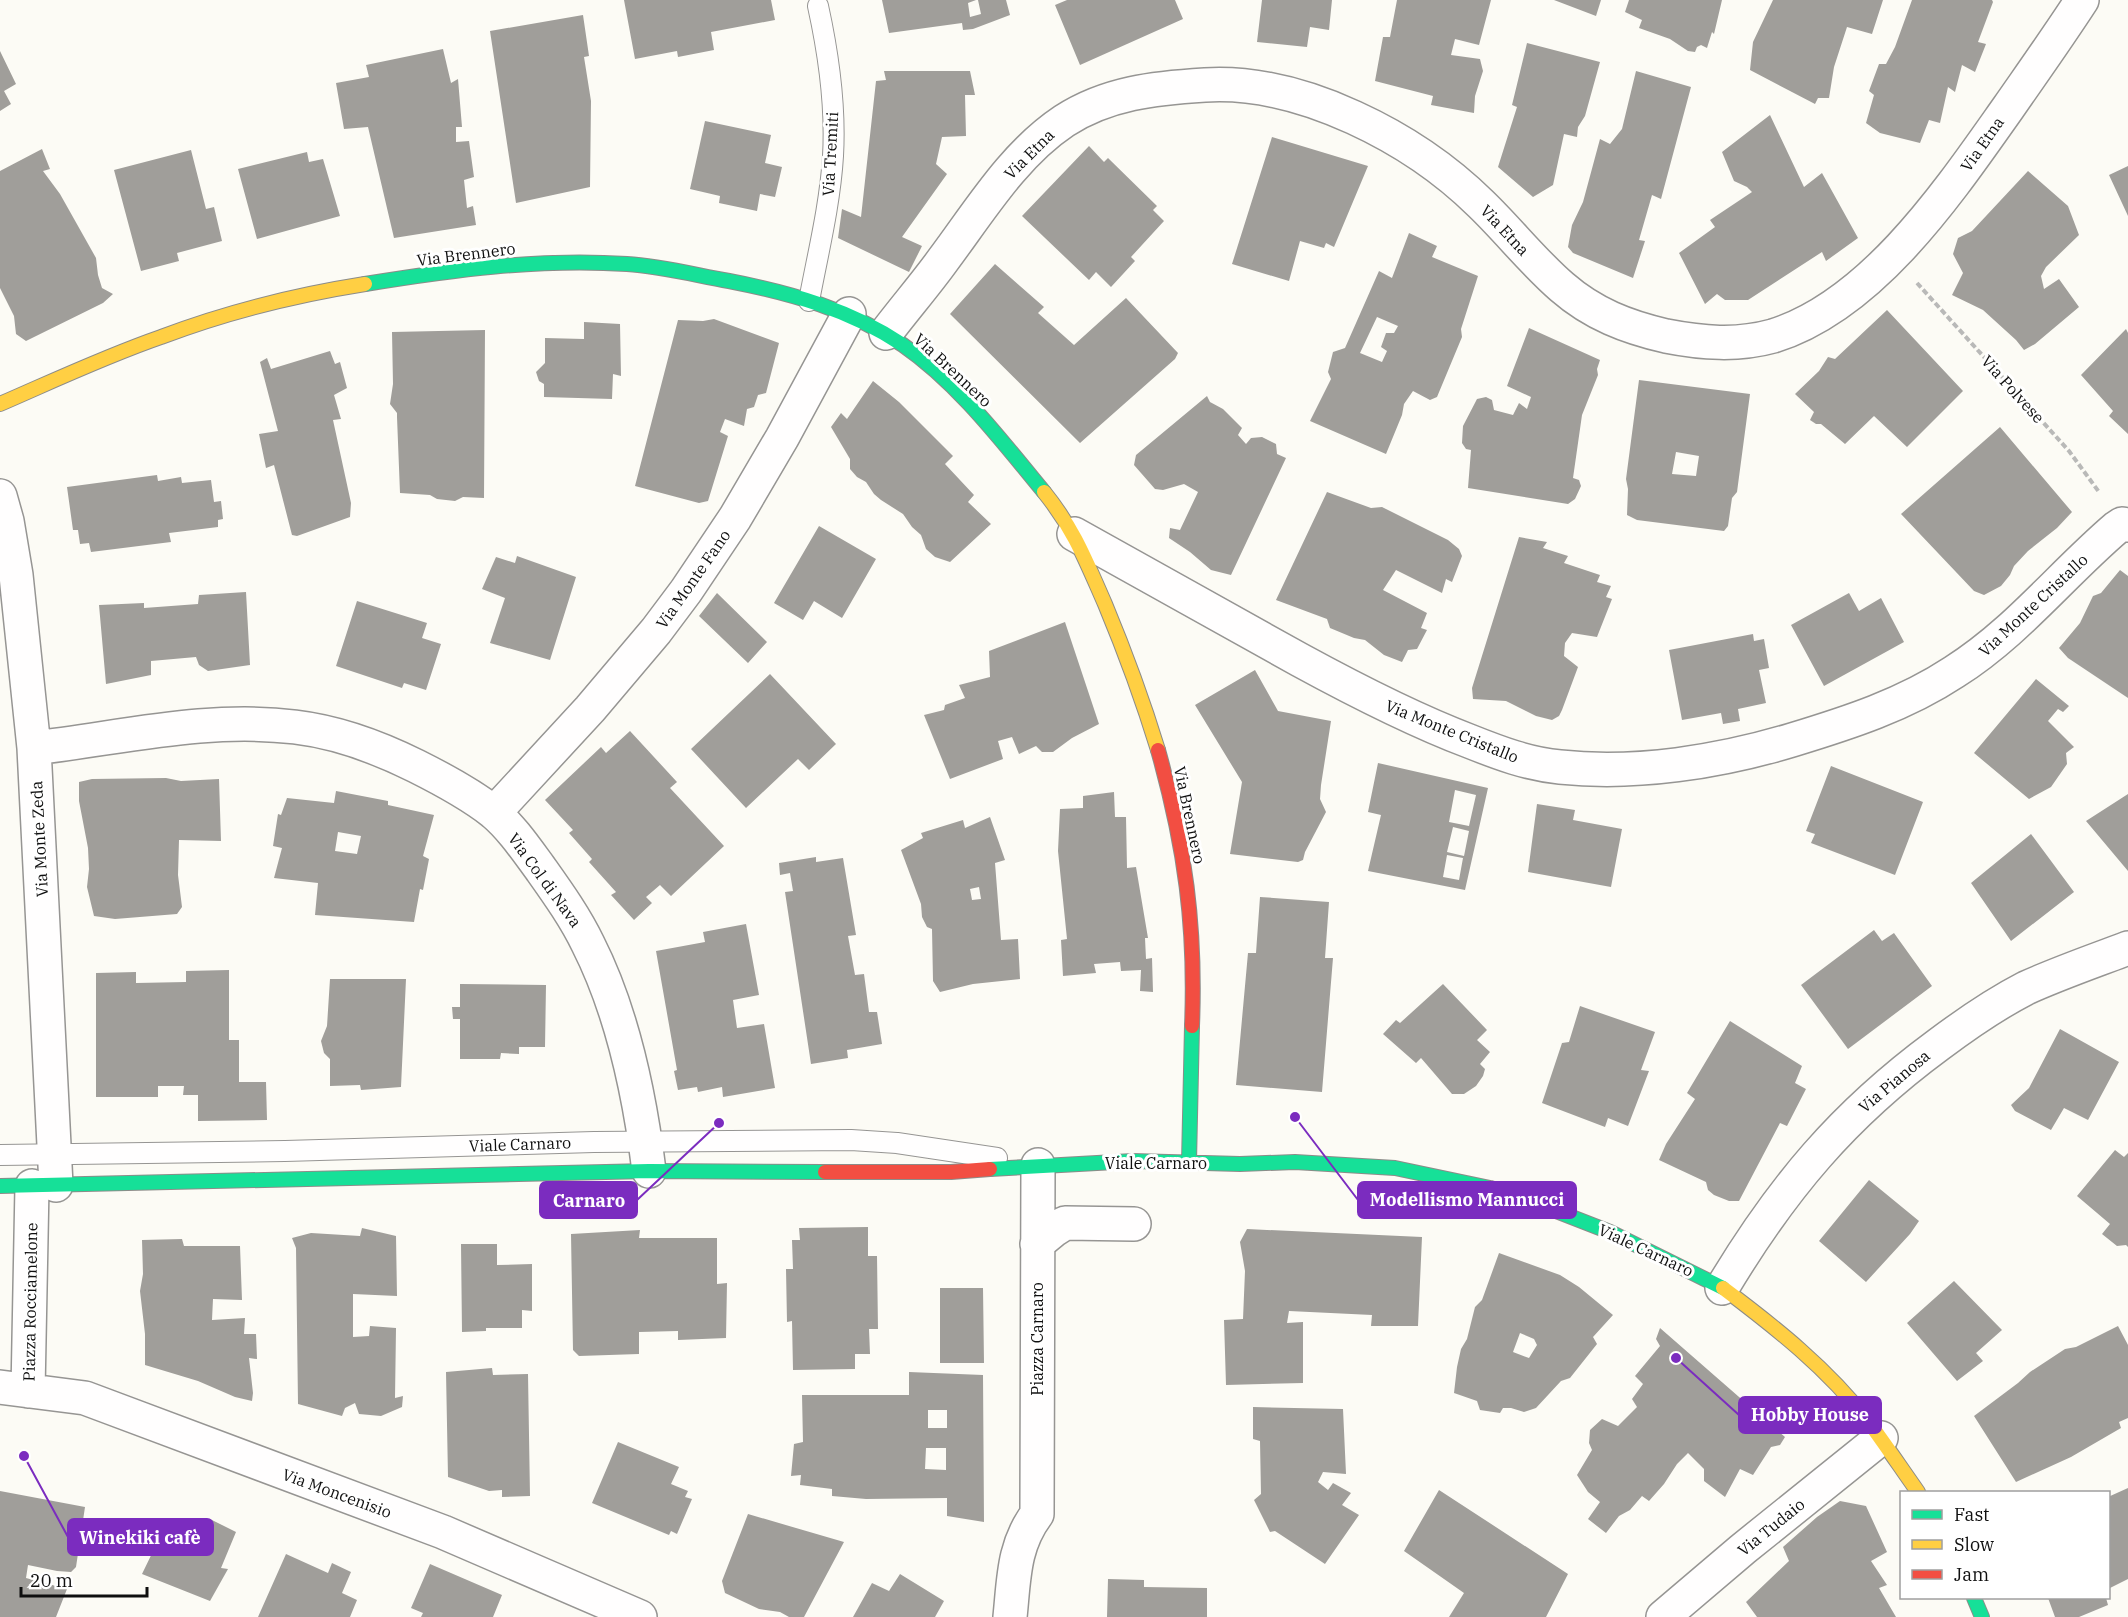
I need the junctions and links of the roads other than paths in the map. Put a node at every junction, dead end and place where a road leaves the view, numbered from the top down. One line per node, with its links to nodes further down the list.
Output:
1 (2082, 0): 5 (street, Via Etna)
2 (818, 6): 3 (lane, Via Tremiti)
3 (809, 301): 4 (street, Via Brennero); 6 (street, Via Brennero)
4 (849, 314): 5 (street, Via Brennero); 11 (street, Via Monte Fano)
5 (886, 333): 9 (street, Via Brennero)
6 (0, 404)
7 (0, 496): 10 (street, Via Monte Zeda)
8 (2125, 525): 9 (street, Via Monte Cristallo)
9 (1074, 534): 15 (street, Via Brennero)
10 (34, 748): 11 (street, Via Col di Nava); 17 (street, Via Monte Zeda)
11 (494, 813): 14 (street, Via Col di Nava)
12 (2128, 948): 21 (street, Via Pianosa)
13 (0, 1155): 17 (lane, Viale Carnaro)
14 (648, 1157): 16 (street, Viale Carnaro); 16 (lane, Viale Carnaro); 17 (street, Viale Carnaro); 17 (lane, Viale Carnaro)
15 (1189, 1162): 16 (street, Viale Carnaro); 21 (street, Viale Carnaro)
16 (1038, 1165): 20 (street, Piazza Carnaro)
17 (47, 1175): 18 (street, Viale Carnaro); 22 (street, Piazza Rocciamelone)
18 (0, 1186)
19 (1134, 1224): 20 (street)
20 (1037, 1244): 27 (street, Piazza Carnaro)
21 (1722, 1288): 23 (street, Viale Carnaro)
22 (14, 1389): 26 (street, Via Moncenisio)
23 (1881, 1438): 24 (street, Viale Carnaro); 28 (street, Via Tudaio)
24 (1916, 1491)
25 (1974, 1599): 29 (street)
26 (640, 1617)
27 (1010, 1617)
28 (1663, 1617)
29 (1982, 1617)

